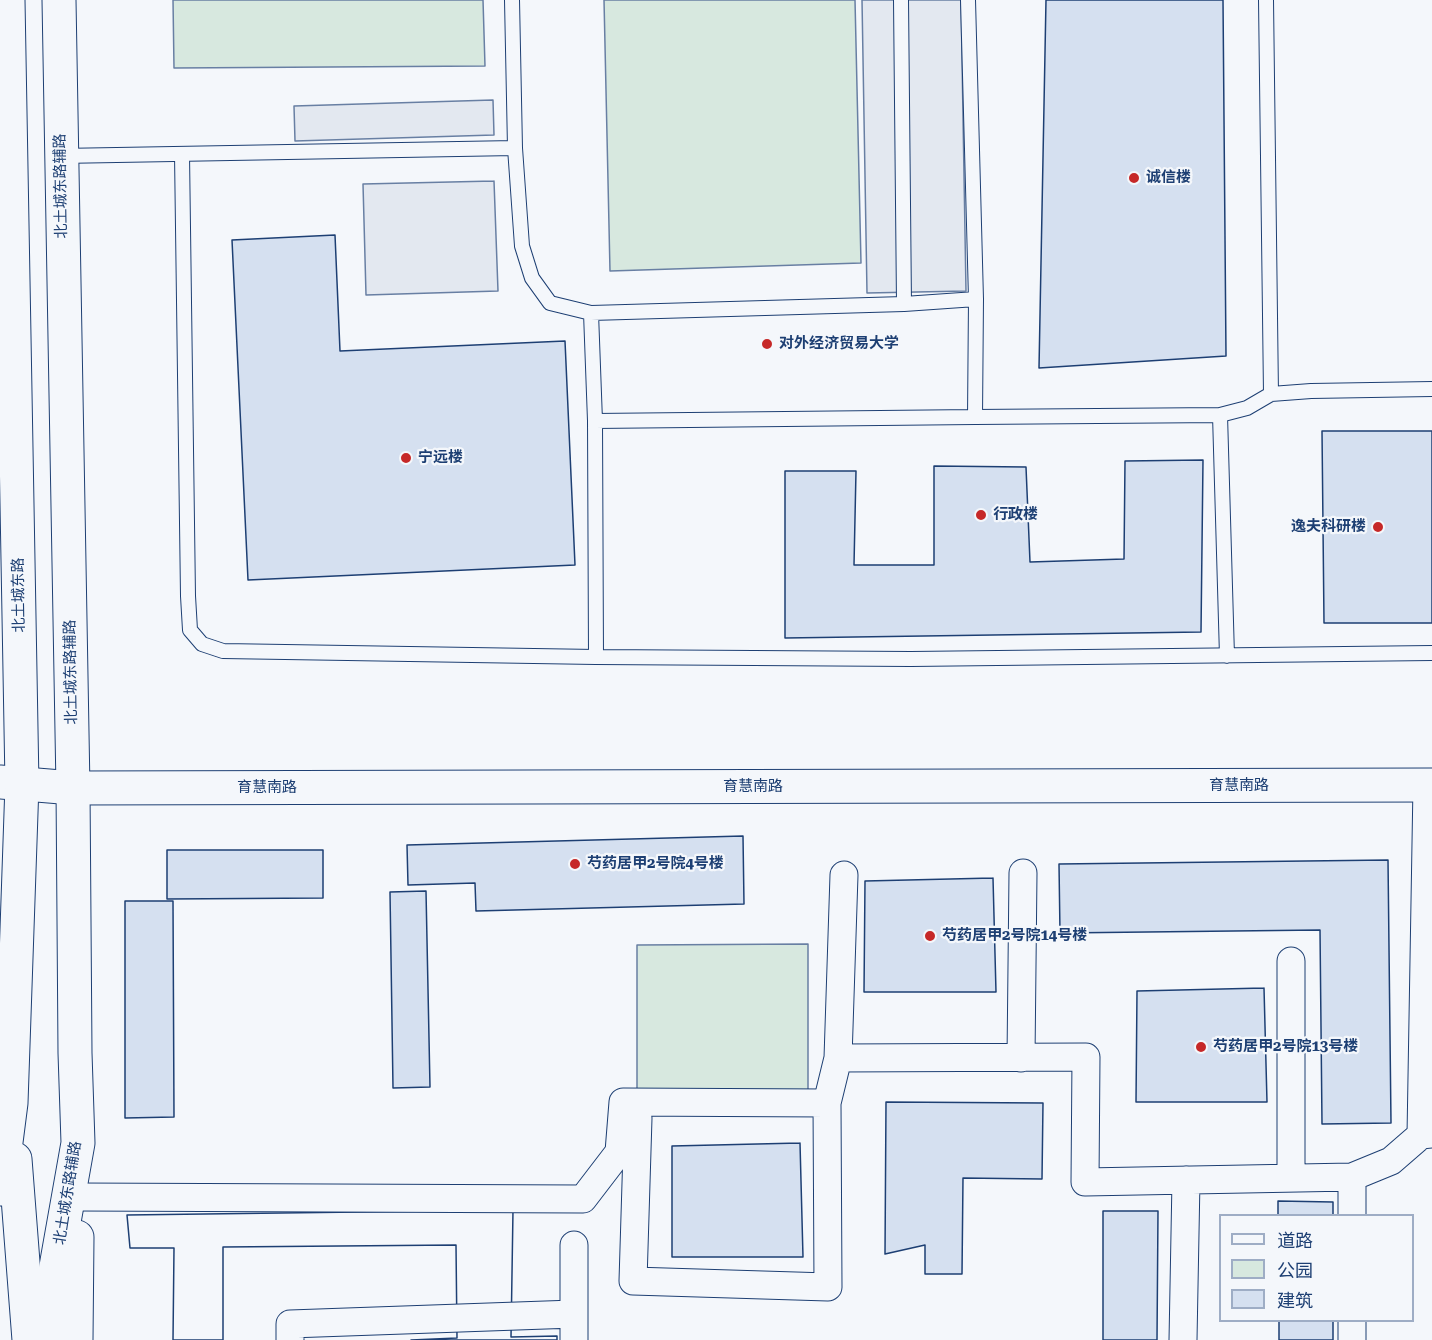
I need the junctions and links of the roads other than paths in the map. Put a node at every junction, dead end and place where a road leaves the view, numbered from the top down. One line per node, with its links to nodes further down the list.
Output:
1 (8, 0): 21 (street, 北土城东路)
2 (59, 0): 9 (street, 北土城东路辅路)
3 (512, 0): 7 (lane)
4 (901, 0): 11 (lane)
5 (968, 0): 10 (lane)
6 (1266, 0): 14 (lane)
7 (515, 148): 8 (lane); 12 (lane)
8 (182, 154): 9 (lane); 20 (lane)
9 (60, 156): 23 (street, 北土城东路辅路)
10 (976, 300): 11 (lane); 16 (lane)
11 (904, 304): 12 (lane)
12 (591, 313): 17 (lane)
13 (1432, 389): 14 (lane)
14 (1271, 394): 15 (lane)
15 (1220, 415): 16 (lane); 19 (lane)
16 (975, 417): 17 (lane)
17 (595, 421): 20 (lane)
18 (1432, 653): 19 (lane)
19 (1227, 656): 20 (lane)
20 (596, 657)
21 (11, 783): 23 (street, 育慧南路); 31 (street, 北土城东路)
22 (1430, 785): 23 (street, 育慧南路); 32 (street)
23 (73, 788): 33 (street, 北土城东路辅路)
24 (1023, 873): 28 (street)
25 (844, 875): 27 (street)
26 (1291, 961): 35 (street)
27 (838, 1058): 28 (street); 30 (street)
28 (1021, 1058): 36 (street)
29 (639, 1102): 30 (street); 30 (street); 38 (street)
30 (826, 1102)
31 (11, 1103): 37 (street, 北土城东路); 43 (street)
32 (1426, 1135): 34 (street)
33 (78, 1143): 38 (street); 44 (street, 北土城东路辅路)
34 (1352, 1177): 35 (street); 39 (street)
35 (1291, 1178): 36 (street)
36 (1186, 1180): 47 (street)
37 (0, 1189)
38 (77, 1197): 45 (street)
39 (1352, 1214)
40 (574, 1245): 42 (street)
41 (1352, 1322): 48 (street)
42 (574, 1327): 46 (street)
43 (29, 1340)
44 (43, 1340)
45 (76, 1340)
46 (290, 1340)
47 (1184, 1340)
48 (1352, 1340)

